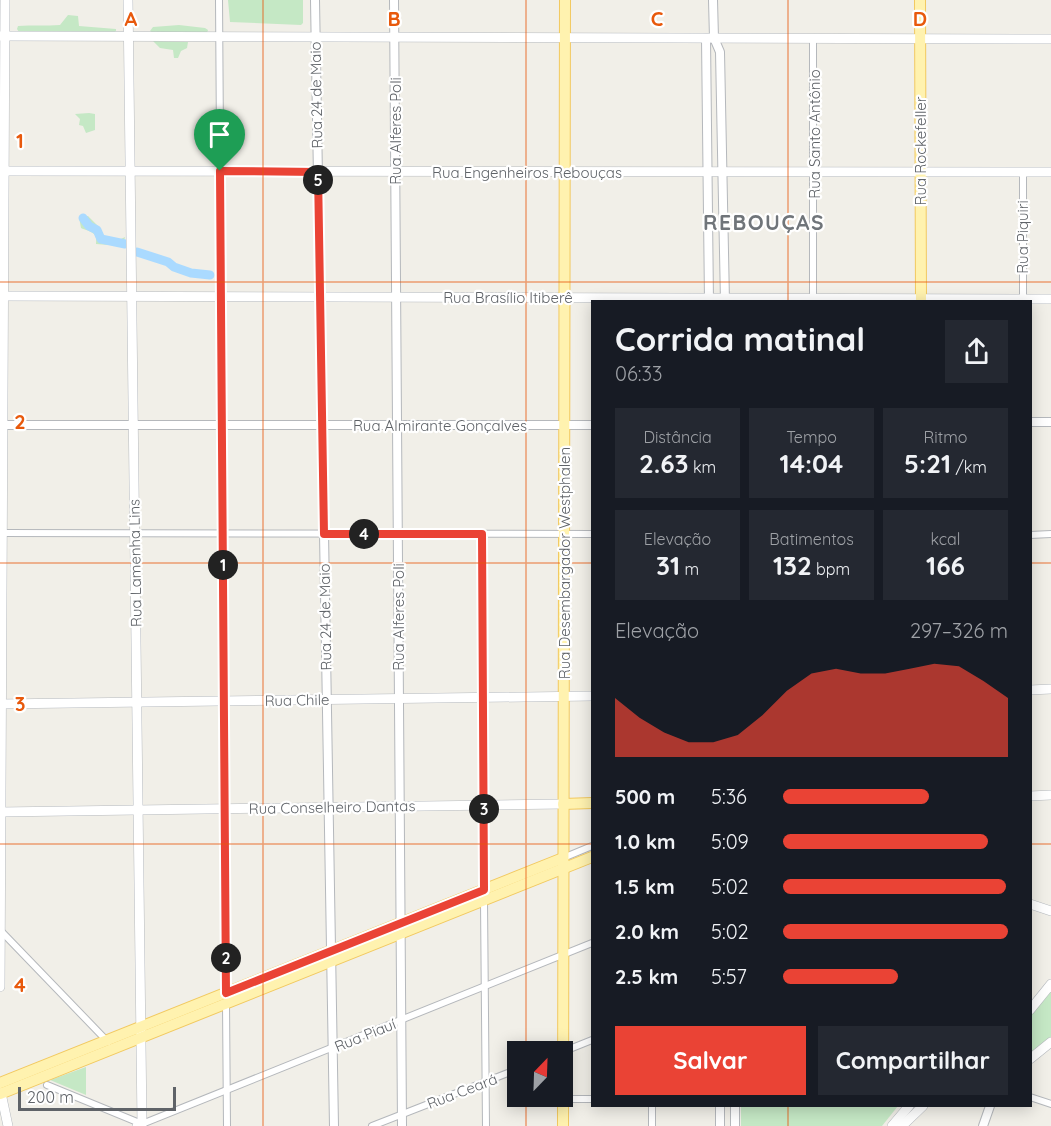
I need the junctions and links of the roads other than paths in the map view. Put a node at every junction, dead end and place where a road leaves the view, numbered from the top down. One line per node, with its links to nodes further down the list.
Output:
1 (5, 0): 9 (main road)
2 (128, 0): 10 (main road, Rua Lamenha Lins)
3 (219, 0): 12 (street)
4 (315, 0): 11 (street, Rua 24 de Maio)
5 (394, 0): 13 (street, Rua Alferes Poli)
6 (565, 0): 14 (main road, Rua Desembargador Westphalen)
7 (713, 0): 15 (street)
8 (920, 0): 17 (main road, Rua Rockefeller)
9 (3, 36): 10 (main road); 19 (main road)
10 (128, 36): 12 (main road); 20 (main road, Rua Lamenha Lins)
11 (315, 36): 12 (main road); 13 (main road); 22 (street, Rua 24 de Maio)
12 (219, 37): 21 (street)
13 (394, 37): 14 (main road); 23 (street, Rua Alferes Poli)
14 (565, 37): 15 (main road); 24 (main road, Rua Desembargador Westphalen)
15 (710, 38): 16 (main road); 25 (street); 26 (street)
16 (813, 38): 17 (main road); 27 (street, Rua Santo Antônio)
17 (920, 38): 18 (main road); 28 (main road, Rua Rockefeller)
18 (1051, 39)
19 (1, 171): 20 (main road, Rua Engenheiros Rebouças); 31 (main road)
20 (130, 171): 21 (main road, Rua Engenheiros Rebouças); 32 (main road, Rua Lamenha Lins)
21 (220, 171): 22 (main road, Rua Engenheiros Rebouças); 33 (street)
22 (318, 172): 23 (main road, Rua Engenheiros Rebouças); 34 (street, Rua 24 de Maio)
23 (395, 172): 24 (main road, Rua Engenheiros Rebouças); 35 (street, Rua Alferes Poli)
24 (564, 172): 25 (main road, Rua Engenheiros Rebouças); 36 (main road, Rua Desembargador Westphalen)
25 (707, 172): 26 (main road, Rua Engenheiros Rebouças); 38 (street)
26 (723, 172): 27 (main road, Rua Engenheiros Rebouças); 39 (street)
27 (814, 172): 28 (main road, Rua Engenheiros Rebouças); 40 (street, Rua Santo Antônio)
28 (920, 172): 29 (main road, Rua Engenheiros Rebouças); 41 (main road, Rua Rockefeller)
29 (1023, 172): 30 (main road, Rua Engenheiros Rebouças); 42 (street, Rua Piquiri)
30 (1051, 172)
31 (2, 296): 32 (main road, Rua Brasílio Itiberê); 49 (main road)
32 (132, 296): 33 (main road, Rua Brasílio Itiberê); 45 (main road, Rua Lamenha Lins)
33 (221, 296): 34 (main road, Rua Brasílio Itiberê); 46 (street)
34 (320, 297): 35 (main road, Rua Brasílio Itiberê); 47 (street, Rua 24 de Maio)
35 (396, 297): 36 (main road, Rua Brasílio Itiberê); 48 (street, Rua Alferes Poli)
36 (564, 297): 38 (main road, Rua Brasílio Itiberê); 50 (main road, Rua Desembargador Westphalen)
37 (1051, 299): 42 (main road, Rua Brasílio Itiberê)
38 (709, 300): 39 (main road, Rua Brasílio Itiberê)
39 (725, 300): 40 (main road, Rua Brasílio Itiberê)
40 (813, 300): 41 (main road, Rua Brasílio Itiberê)
41 (921, 300): 42 (main road, Rua Brasílio Itiberê)
42 (1023, 300)
43 (1032, 422): 44 (street)
44 (1051, 422)
45 (133, 424): 46 (street, Rua Almirante Gonçalves); 49 (street, Rua Almirante Gonçalves); 53 (main road, Rua Lamenha Lins)
46 (222, 424): 47 (street, Rua Almirante Gonçalves); 54 (street)
47 (322, 424): 48 (street, Rua Almirante Gonçalves); 55 (street, Rua 24 de Maio)
48 (397, 424): 50 (street, Rua Almirante Gonçalves); 56 (street, Rua Alferes Poli)
49 (1, 425): 52 (main road)
50 (564, 425): 51 (street, Rua Almirante Gonçalves); 58 (main road, Rua Desembargador Westphalen)
51 (591, 425)
52 (1, 533): 53 (street); 71 (main road)
53 (135, 533): 54 (street); 70 (main road, Rua Lamenha Lins)
54 (223, 533): 55 (street); 69 (street)
55 (324, 534): 56 (street); 68 (street, Rua 24 de Maio)
56 (397, 534): 57 (street); 67 (street, Rua Alferes Poli)
57 (482, 534): 58 (street); 66 (street)
58 (564, 534): 59 (street); 64 (main road, Rua Desembargador Westphalen)
59 (591, 534)
60 (1051, 534): 61 (street)
61 (1032, 535)
62 (1051, 689): 63 (main road)
63 (1032, 690)
64 (564, 696): 65 (main road, Rua Chile); 66 (main road, Rua Chile); 75 (main road, Rua Desembargador Westphalen)
65 (591, 696)
66 (483, 698): 67 (main road, Rua Chile); 76 (street)
67 (399, 699): 68 (main road, Rua Chile); 77 (street, Rua Alferes Poli)
68 (326, 700): 69 (main road, Rua Chile); 78 (street, Rua 24 de Maio)
69 (224, 701): 70 (main road, Rua Chile); 79 (street)
70 (137, 703): 71 (main road, Rua Chile); 80 (main road, Rua Lamenha Lins)
71 (1, 704): 81 (main road)
72 (1051, 795): 73 (main road)
73 (1032, 796)
74 (591, 803): 75 (main road, Rua Conselheiro Dantas)
75 (563, 804): 76 (main road, Rua Conselheiro Dantas); 84 (main road, Rua Desembargador Westphalen)
76 (484, 805): 77 (main road, Rua Conselheiro Dantas); 85 (street)
77 (399, 806): 78 (main road, Rua Conselheiro Dantas); 88 (street, Rua Alferes Poli)
78 (328, 807): 79 (main road, Rua Conselheiro Dantas); 92 (street, Rua 24 de Maio)
79 (225, 809): 80 (main road, Rua Conselheiro Dantas); 96 (street)
80 (138, 810): 81 (main road, Rua Conselheiro Dantas); 99 (main road, Rua Lamenha Lins)
81 (0, 812): 89 (main road)
82 (591, 847): 84 (street)
83 (591, 857): 84 (main road)
84 (563, 864): 85 (main road); 91 (main road, Rua Desembargador Westphalen)
85 (484, 895): 88 (main road); 95 (street)
86 (1032, 905): 87 (main road)
87 (1051, 911)
88 (400, 929): 92 (main road); 98 (street, Rua Alferes Poli)
89 (0, 931): 94 (main road); 103 (street)
90 (591, 943): 91 (street, Rua Piauí)
91 (563, 955): 95 (street, Rua Piauí); 101 (main road, Rua Desembargador Westphalen)
92 (331, 956): 96 (main road); 104 (street, Rua 24 de Maio)
93 (1051, 984): 97 (main road)
94 (0, 987)
95 (485, 987): 98 (street, Rua Piauí); 129 (street)
96 (226, 998): 99 (main road); 110 (street)
97 (1032, 1009)
98 (401, 1020): 104 (street, Rua Piauí); 122 (street, Rua Alferes Poli)
99 (141, 1032): 103 (main road); 123 (main road, Rua Lamenha Lins)
100 (591, 1040): 105 (street)
101 (563, 1041)
102 (1051, 1042): 106 (main road)
103 (110, 1045): 109 (main road)
104 (332, 1047): 110 (street, Rua Piauí); 126 (street, Rua 24 de Maio)
105 (573, 1047)
106 (1032, 1057)
107 (507, 1073): 122 (street, Rua Ceará)
108 (47, 1085): 123 (street)
109 (0, 1089): 124 (main road)
110 (227, 1090): 123 (street, Rua Piauí); 125 (street)
111 (1032, 1098): 114 (street)
112 (573, 1099): 113 (street)
113 (591, 1099)
114 (1051, 1104)
115 (563, 1107): 130 (main road, Rua Desembargador Westphalen)
116 (652, 1107): 131 (street)
117 (720, 1107): 132 (street)
118 (735, 1107): 133 (street)
119 (908, 1107): 134 (main road)
120 (922, 1107): 135 (main road)
121 (990, 1107): 136 (street)
122 (402, 1115): 127 (street, Rua Ceará); 128 (street, Rua Alferes Poli)
123 (141, 1125)
124 (8, 1126)
125 (227, 1126)
126 (334, 1126)
127 (372, 1126)
128 (402, 1126)
129 (486, 1126)
130 (563, 1126)
131 (652, 1126)
132 (720, 1126)
133 (735, 1126)
134 (892, 1126)
135 (902, 1126)
136 (983, 1126)

